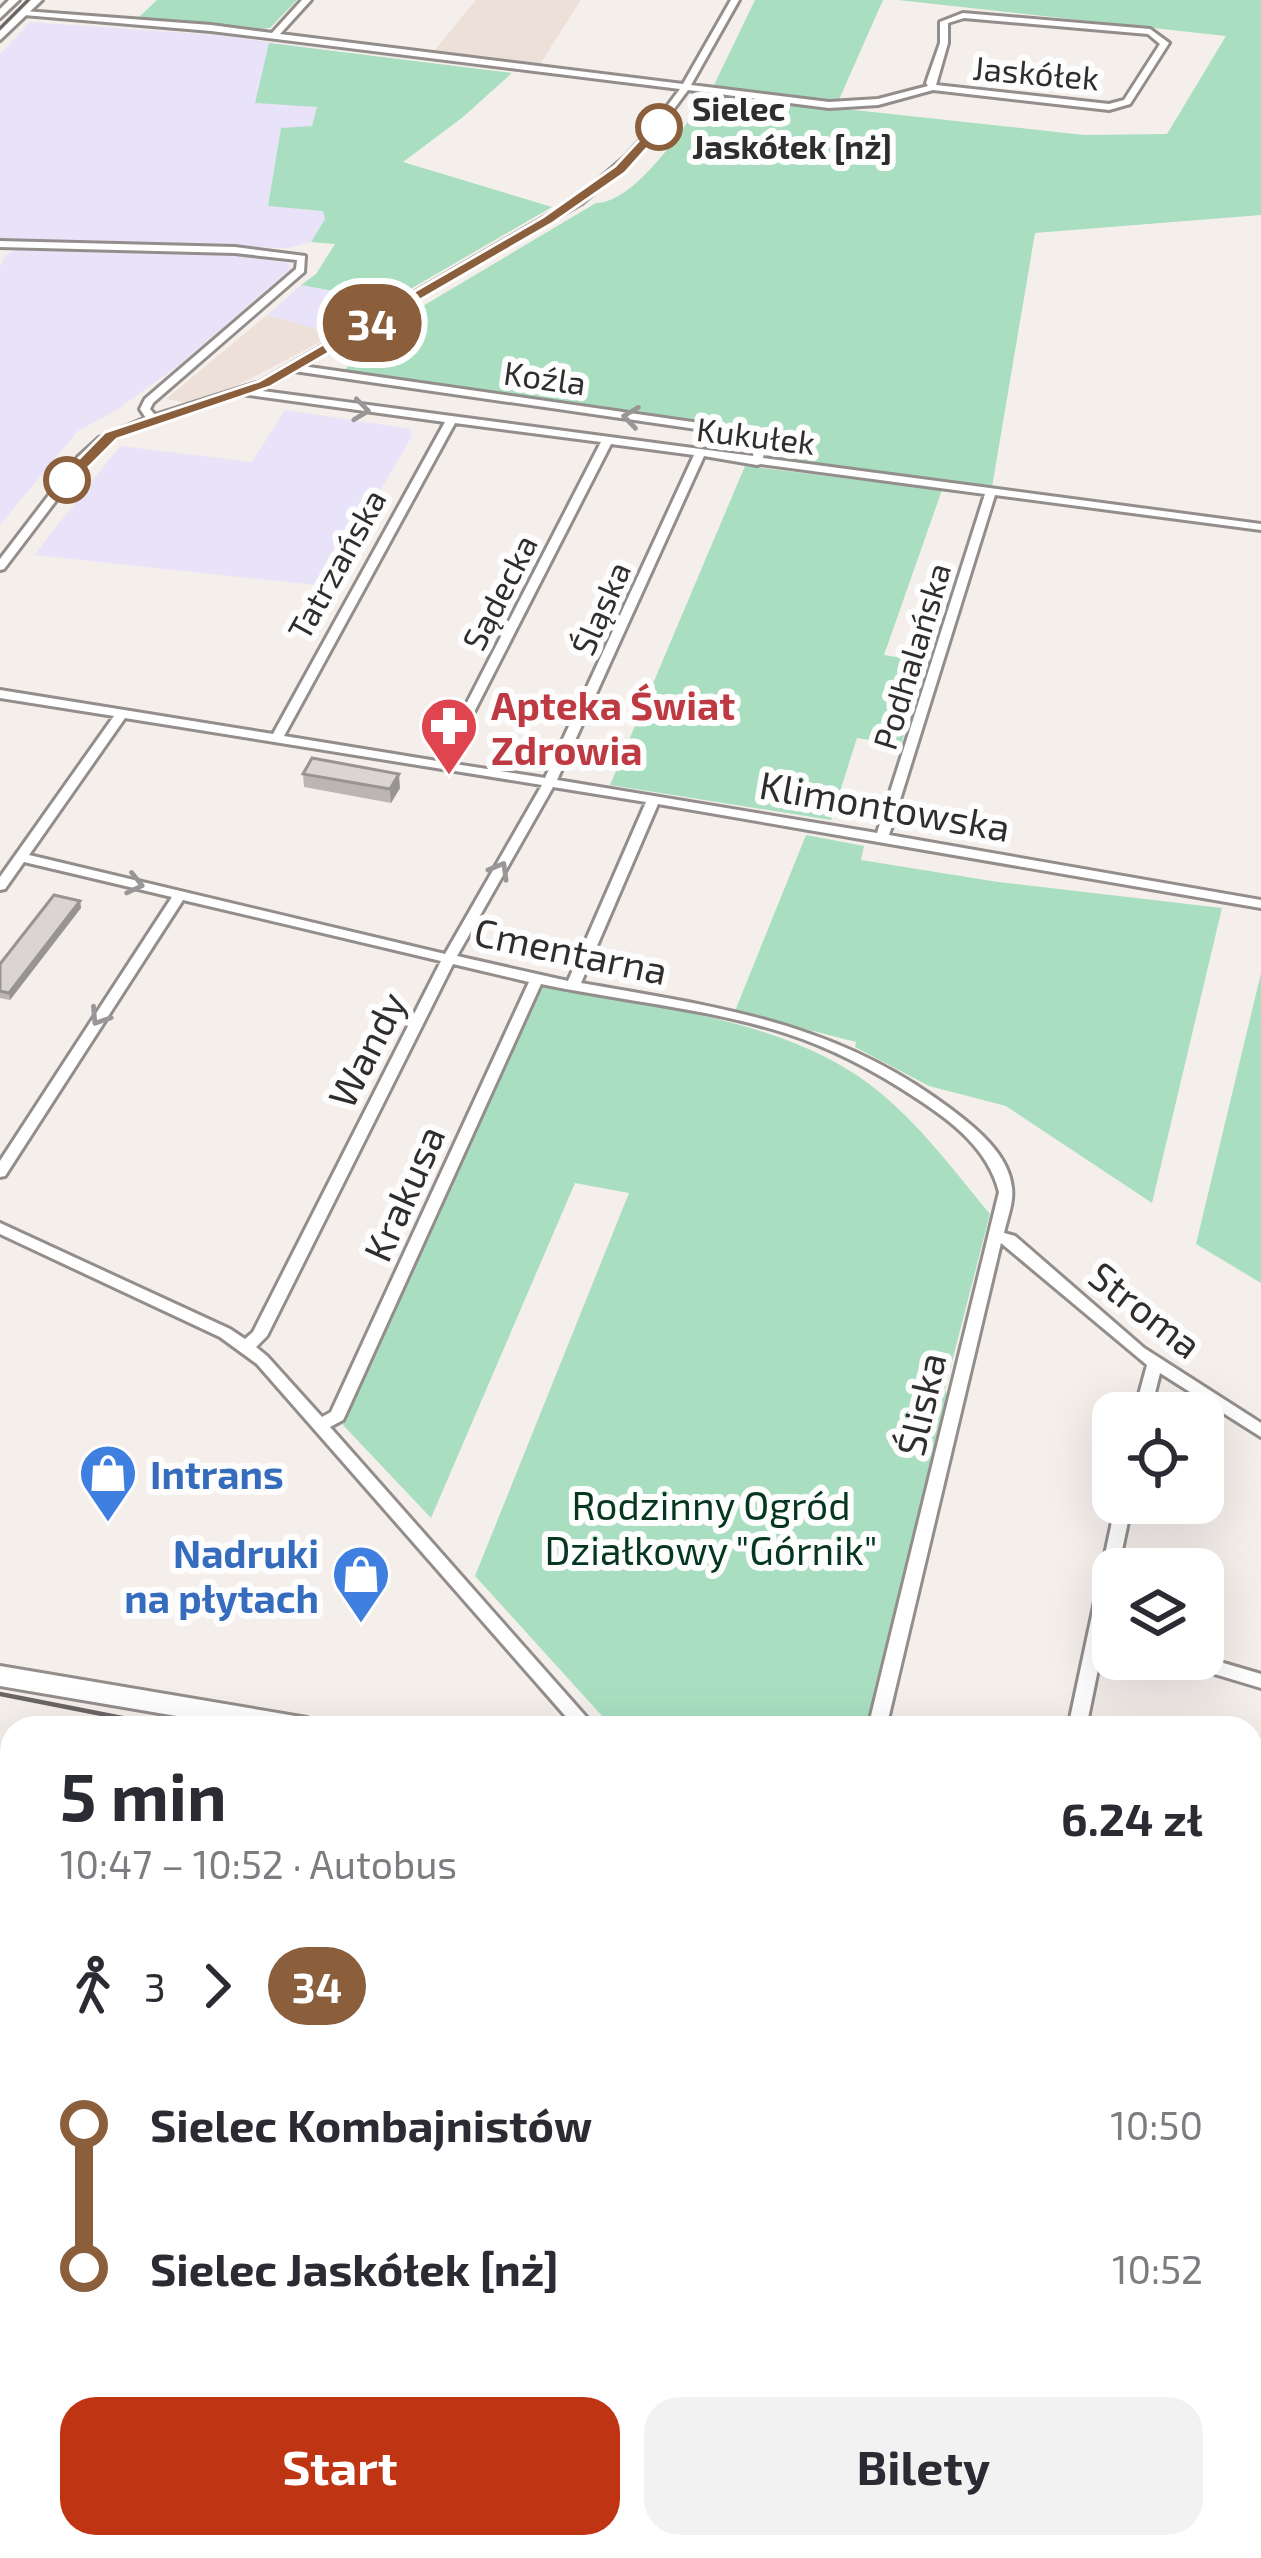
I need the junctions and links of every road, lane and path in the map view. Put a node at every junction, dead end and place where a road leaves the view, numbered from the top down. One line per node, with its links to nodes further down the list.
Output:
1 (14, 0): 5 (street)
2 (37, 0): 6 (street)
3 (307, 0): 7 (street)
4 (735, 0): 10 (street)
5 (1, 13)
6 (24, 14): 7 (street, Jaskółek); 8 (street)
7 (274, 35): 10 (street, Jaskółek)
8 (0, 37)
9 (933, 87): 9 (street, Jaskółek); 10 (street, Jaskółek)
10 (687, 88): 12 (street)
11 (0, 244): 14 (street)
12 (296, 368): 13 (street); 18 (street, Koźla, one-way to 12)
13 (245, 392): 14 (street); 15 (street, Kukułek, one-way to 15)
14 (152, 419): 21 (street)
15 (450, 422): 16 (street, Kukułek); 24 (street, Tatrzańska)
16 (606, 443): 17 (street, Kukułek); 25 (street, Sądecka)
17 (699, 455): 18 (street, Kukułek); 26 (street, Śląska)
18 (757, 463): 19 (street, Kukułek)
19 (991, 492): 20 (street, Kukułek); 28 (street, Podhalańska)
20 (1261, 527)
21 (0, 567)
22 (0, 694): 23 (street, Klimontowska)
23 (122, 713): 24 (street, Klimontowska); 29 (street)
24 (278, 737): 25 (street, Klimontowska)
25 (441, 764): 26 (street, Klimontowska)
26 (550, 782): 27 (street, Klimontowska); 33 (street, Wandy, one-way to 26)
27 (654, 799): 28 (street, Klimontowska); 35 (street)
28 (882, 837): 32 (street, Klimontowska)
29 (21, 857): 30 (street); 31 (street, Cmentarna, one-way to 31)
30 (0, 886)
31 (180, 895): 33 (street, Cmentarna); 36 (street, one-way to 36)
32 (1261, 904)
33 (449, 958): 34 (street, Cmentarna); 39 (street, Wandy)
34 (537, 979): 35 (street, Cmentarna); 42 (street, Krakusa)
35 (573, 986): 38 (street, Cmentarna)
36 (0, 1172)
37 (0, 1228): 39 (street)
38 (994, 1236): 40 (street, Stroma); 50 (street, Śliska)
39 (246, 1347): 42 (street)
40 (1155, 1362): 41 (street); 43 (street, Stroma)
41 (1147, 1392)
42 (320, 1425): 49 (street)
43 (1261, 1431)
44 (1224, 1670): 47 (street)
45 (1092, 1674): 51 (street)
46 (0, 1676): 48 (main road)
47 (1261, 1681)
48 (237, 1716)
49 (576, 1716)
50 (880, 1716)
51 (1080, 1716)

